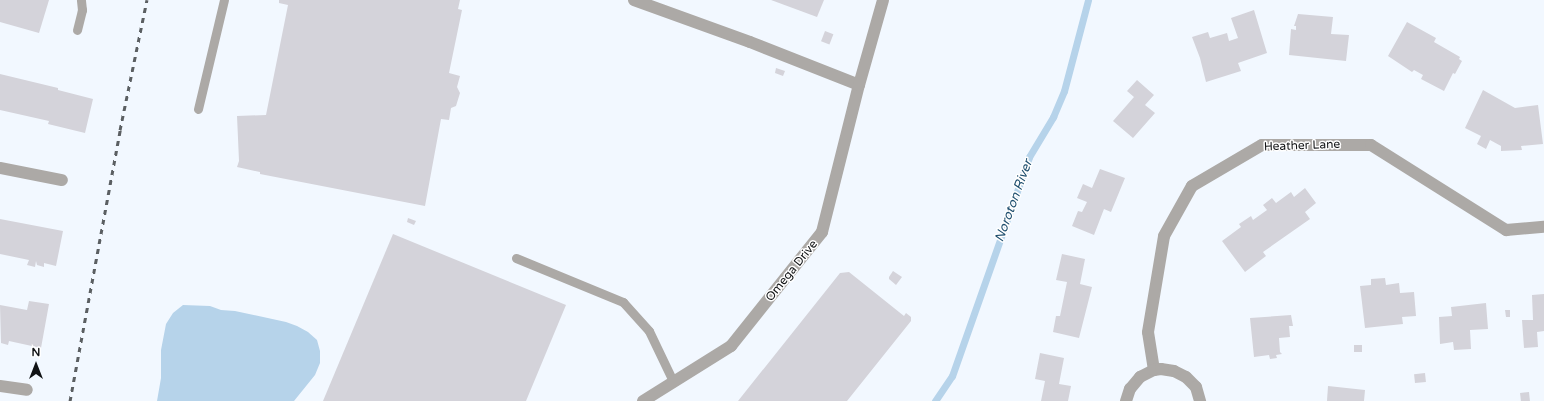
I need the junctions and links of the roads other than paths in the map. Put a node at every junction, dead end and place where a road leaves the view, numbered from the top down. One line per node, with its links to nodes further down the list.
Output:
1 (81, 0): 5 (lane)
2 (224, 0): 7 (lane)
3 (634, 0): 6 (street)
4 (883, 0): 6 (street, Omega Drive)
5 (77, 30)
6 (859, 85): 13 (street, Omega Drive)
7 (198, 109)
8 (0, 168): 9 (street)
9 (62, 180)
10 (1544, 227): 12 (street, Heather Lane)
11 (516, 258): 13 (lane)
12 (1154, 370): 17 (street); 18 (street)
13 (673, 381): 16 (street, Omega Drive)
14 (0, 386): 15 (street)
15 (27, 390)
16 (643, 401)
17 (1126, 401)
18 (1200, 401)

